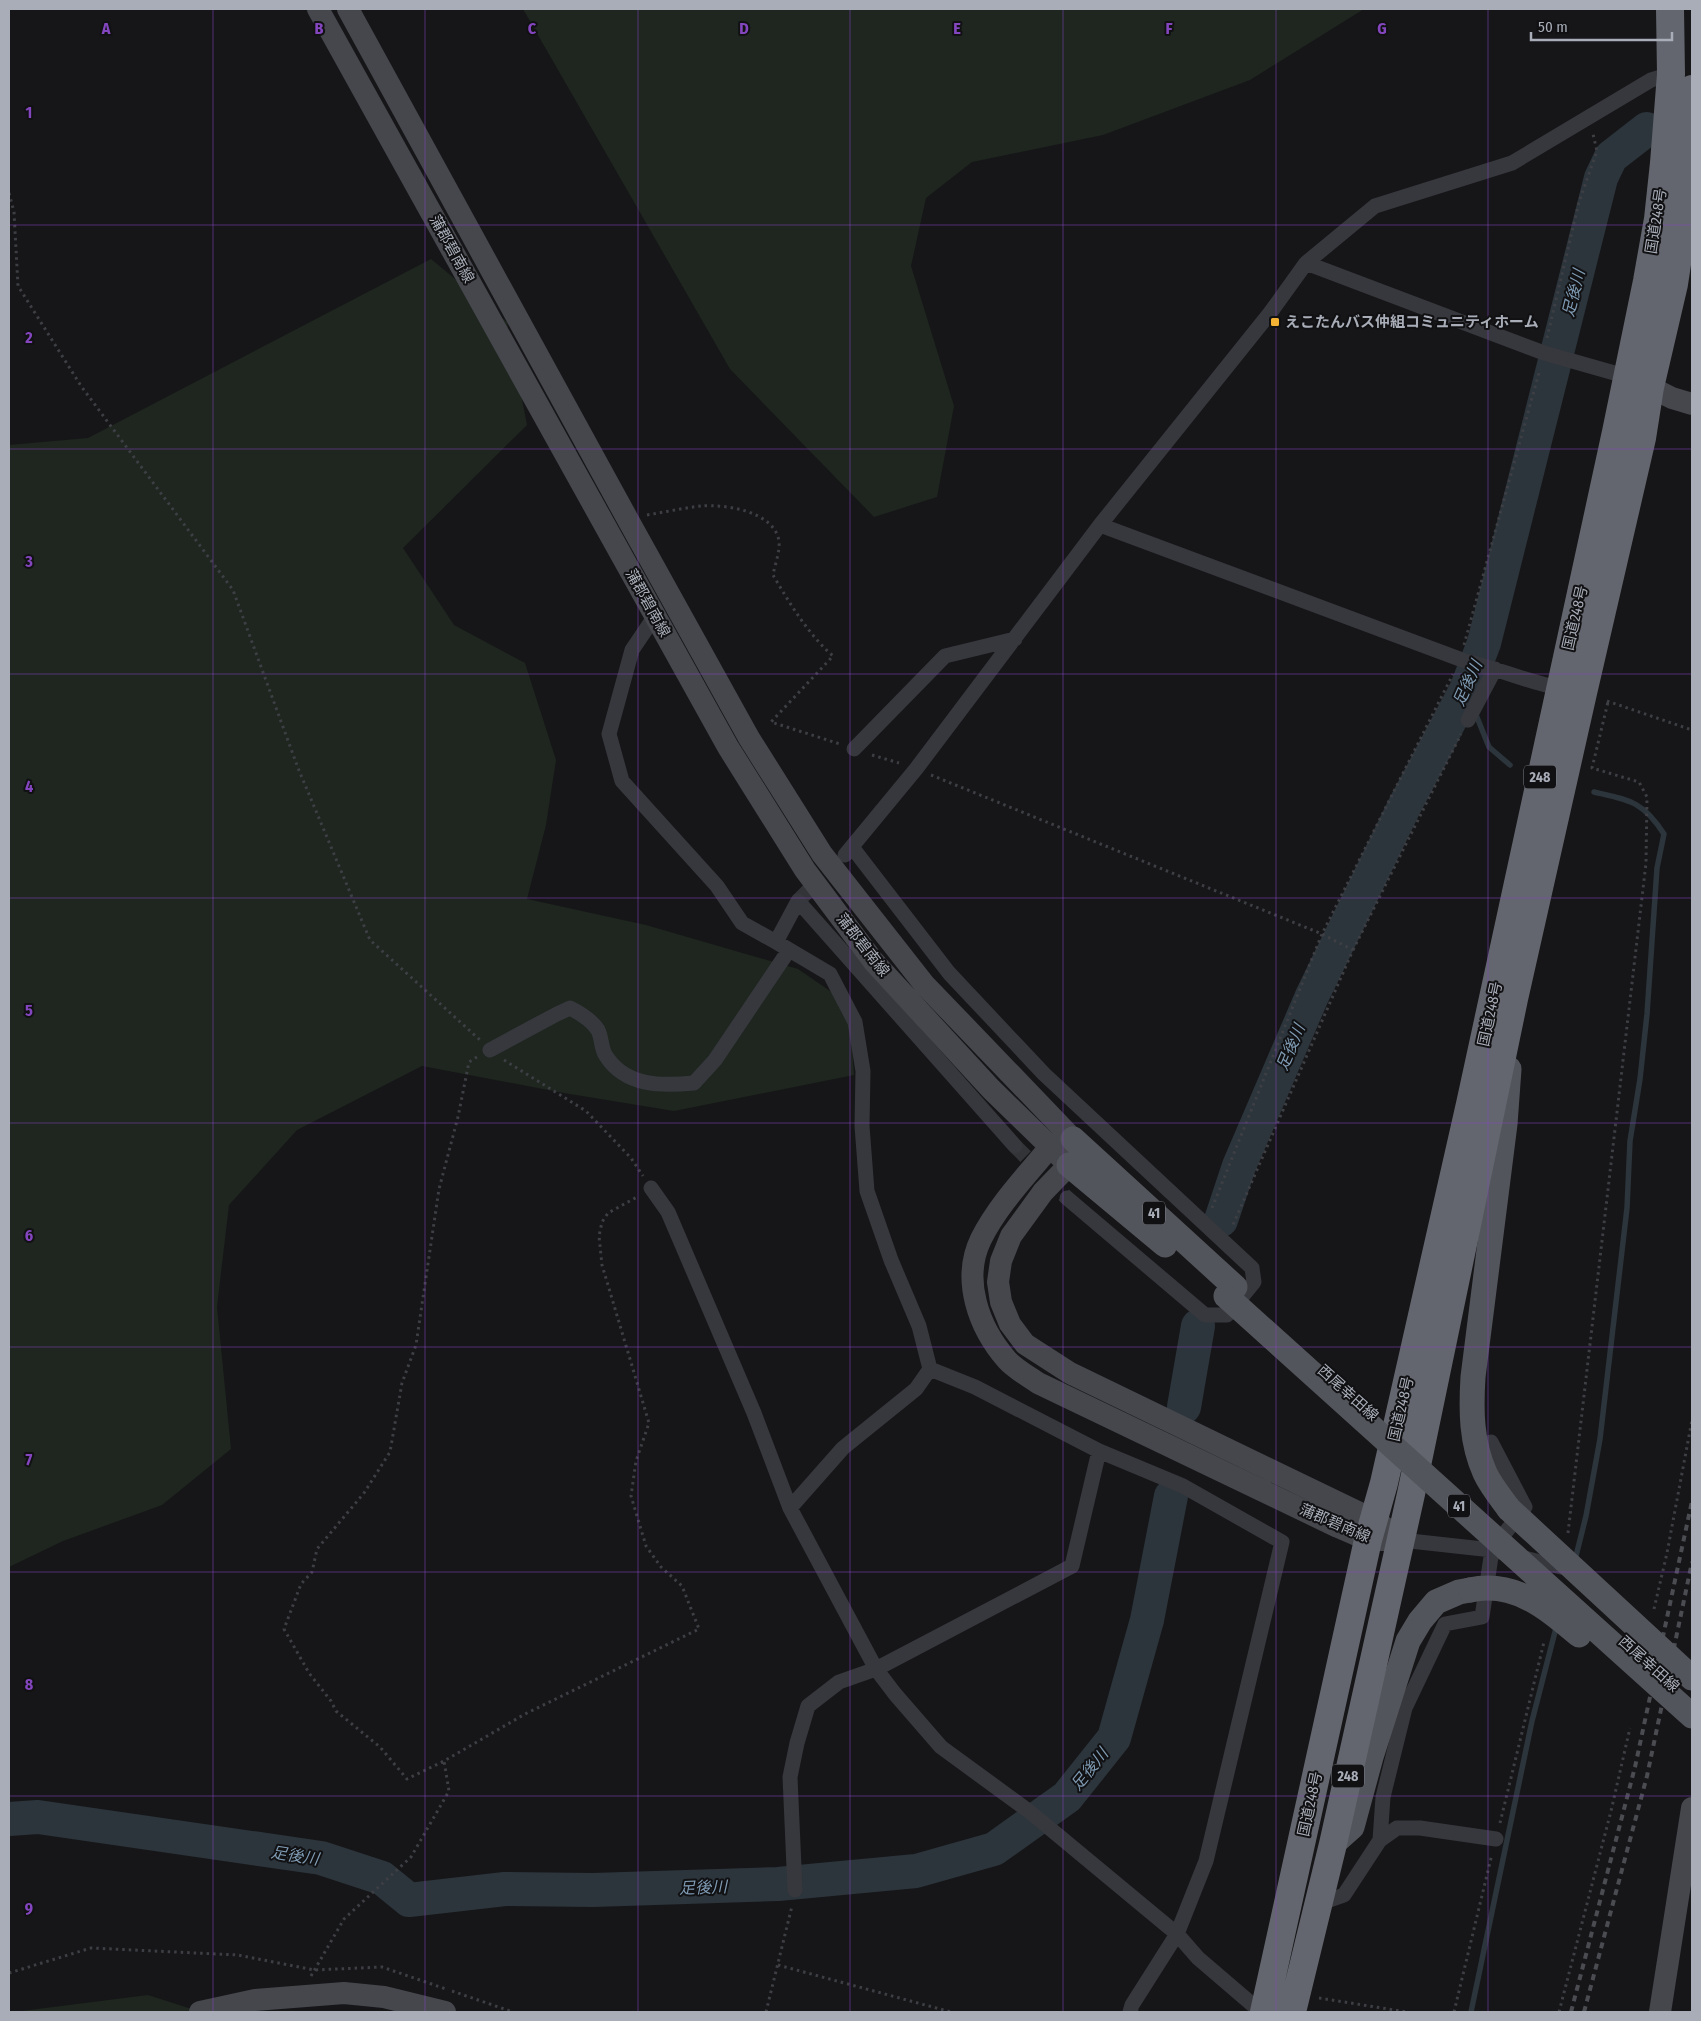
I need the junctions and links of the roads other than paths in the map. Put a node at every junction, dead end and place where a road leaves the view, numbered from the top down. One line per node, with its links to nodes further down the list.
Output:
1 (318, 9): 9 (main road, 蒲郡碧南線)
2 (348, 9): 19 (main road, 蒲郡碧南線)
3 (1670, 9): 4 (highway, 国道248号 / 248)
4 (1682, 81): 5 (street); 6 (highway, 国道248号 / 248)
5 (1306, 263): 6 (street); 8 (street)
6 (1639, 381): 7 (main road); 12 (highway, 国道248号 / 248)
7 (1692, 404)
8 (1100, 525): 10 (street); 11 (street)
9 (655, 616): 15 (street); 21 (main road, 蒲郡碧南線)
10 (1014, 639): 14 (street); 24 (street)
11 (1491, 667): 12 (street); 13 (street)
12 (1571, 691): 17 (highway, 国道248号 / 248); 30 (highway, 国道248号 / 248)
13 (1468, 720)
14 (854, 749)
15 (776, 942): 16 (street); 20 (street)
16 (789, 950): 18 (street); 26 (street)
17 (1514, 999): 31 (highway, 国道248号 / 248); 35 (main road, bridge)
18 (490, 1050)
19 (1073, 1140): 21 (main road); 22 (main road); 25 (main road, 西尾幸田線 / 41)
20 (1015, 1146)
21 (1050, 1147): 22 (main road, 蒲郡碧南線); 30 (main road, 蒲郡碧南線)
22 (1069, 1165): 25 (main road, 西尾幸田線 / 41); 30 (main road, 蒲郡碧南線)
23 (651, 1188): 29 (street)
24 (1067, 1198)
25 (1230, 1291): 36 (main road, 西尾幸田線 / 41); 37 (main road, 西尾幸田線 / 41, bridge)
26 (930, 1369): 28 (street); 29 (street)
27 (1491, 1442): 32 (street)
28 (1099, 1451): 34 (street); 45 (street)
29 (790, 1508): 34 (street)
30 (1371, 1530): 31 (main road, 蒲郡碧南線); 50 (highway, 国道248号 / 248)
31 (1401, 1540): 32 (street); 42 (highway, 国道248号 / 248)
32 (1492, 1550): 33 (street); 41 (street)
33 (1561, 1567)
34 (876, 1669): 43 (street); 45 (street)
35 (1692, 1678)
36 (1692, 1703)
37 (1692, 1716)
38 (1692, 1737): 42 (main road, bridge)
39 (1692, 1808): 51 (main road)
40 (1496, 1839): 41 (street)
41 (1380, 1840): 44 (street)
42 (1333, 1844): 44 (highway, 国道248号 / 248)
43 (795, 1884)
44 (1316, 1910): 46 (highway, 国道248号 / 248)
45 (1177, 1934): 49 (street); 50 (street)
46 (1294, 2003)
47 (200, 2012): 48 (main road)
48 (445, 2012)
49 (1130, 2012)
50 (1262, 2012)
51 (1660, 2012)

